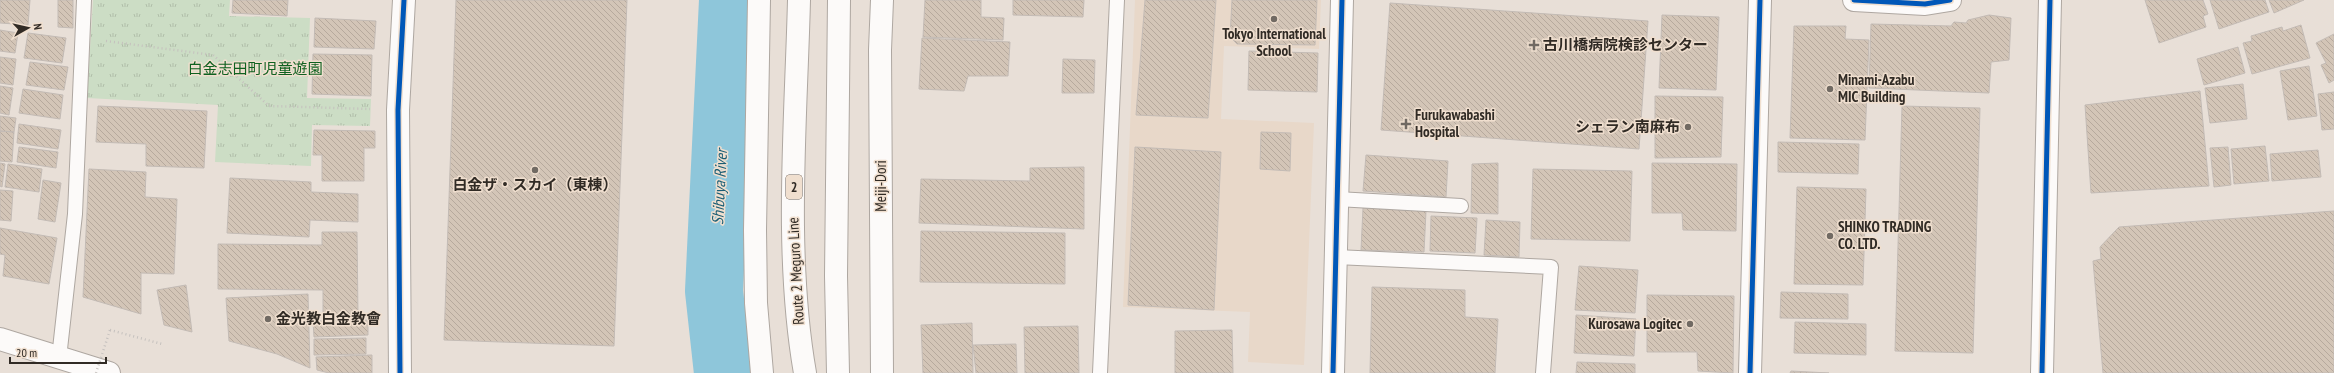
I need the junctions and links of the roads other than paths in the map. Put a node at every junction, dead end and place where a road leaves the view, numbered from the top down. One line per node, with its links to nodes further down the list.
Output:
1 (84, 0): 18 (lane)
2 (404, 0): 20 (main road)
3 (759, 0): 21 (main road)
4 (799, 0): 22 (main road, Route 2 Meguro Line / 2)
5 (839, 0): 23 (main road)
6 (882, 0): 24 (main road, Meiji-Dori)
7 (1117, 0): 25 (lane)
8 (1342, 0): 14 (main road)
9 (1760, 0): 28 (main road)
10 (1854, 0): 13 (main road)
11 (1950, 0): 13 (main road)
12 (2050, 0): 29 (main road)
13 (1925, 2)
14 (1337, 199): 15 (lane); 16 (main road)
15 (1461, 206)
16 (1336, 257): 26 (main road); 27 (lane)
17 (0, 339): 18 (main road)
18 (59, 358): 19 (main road)
19 (109, 373)
20 (400, 373)
21 (762, 373)
22 (805, 373)
23 (838, 373)
24 (882, 373)
25 (1100, 373)
26 (1334, 373)
27 (1543, 373)
28 (1750, 373)
29 (2042, 373)

